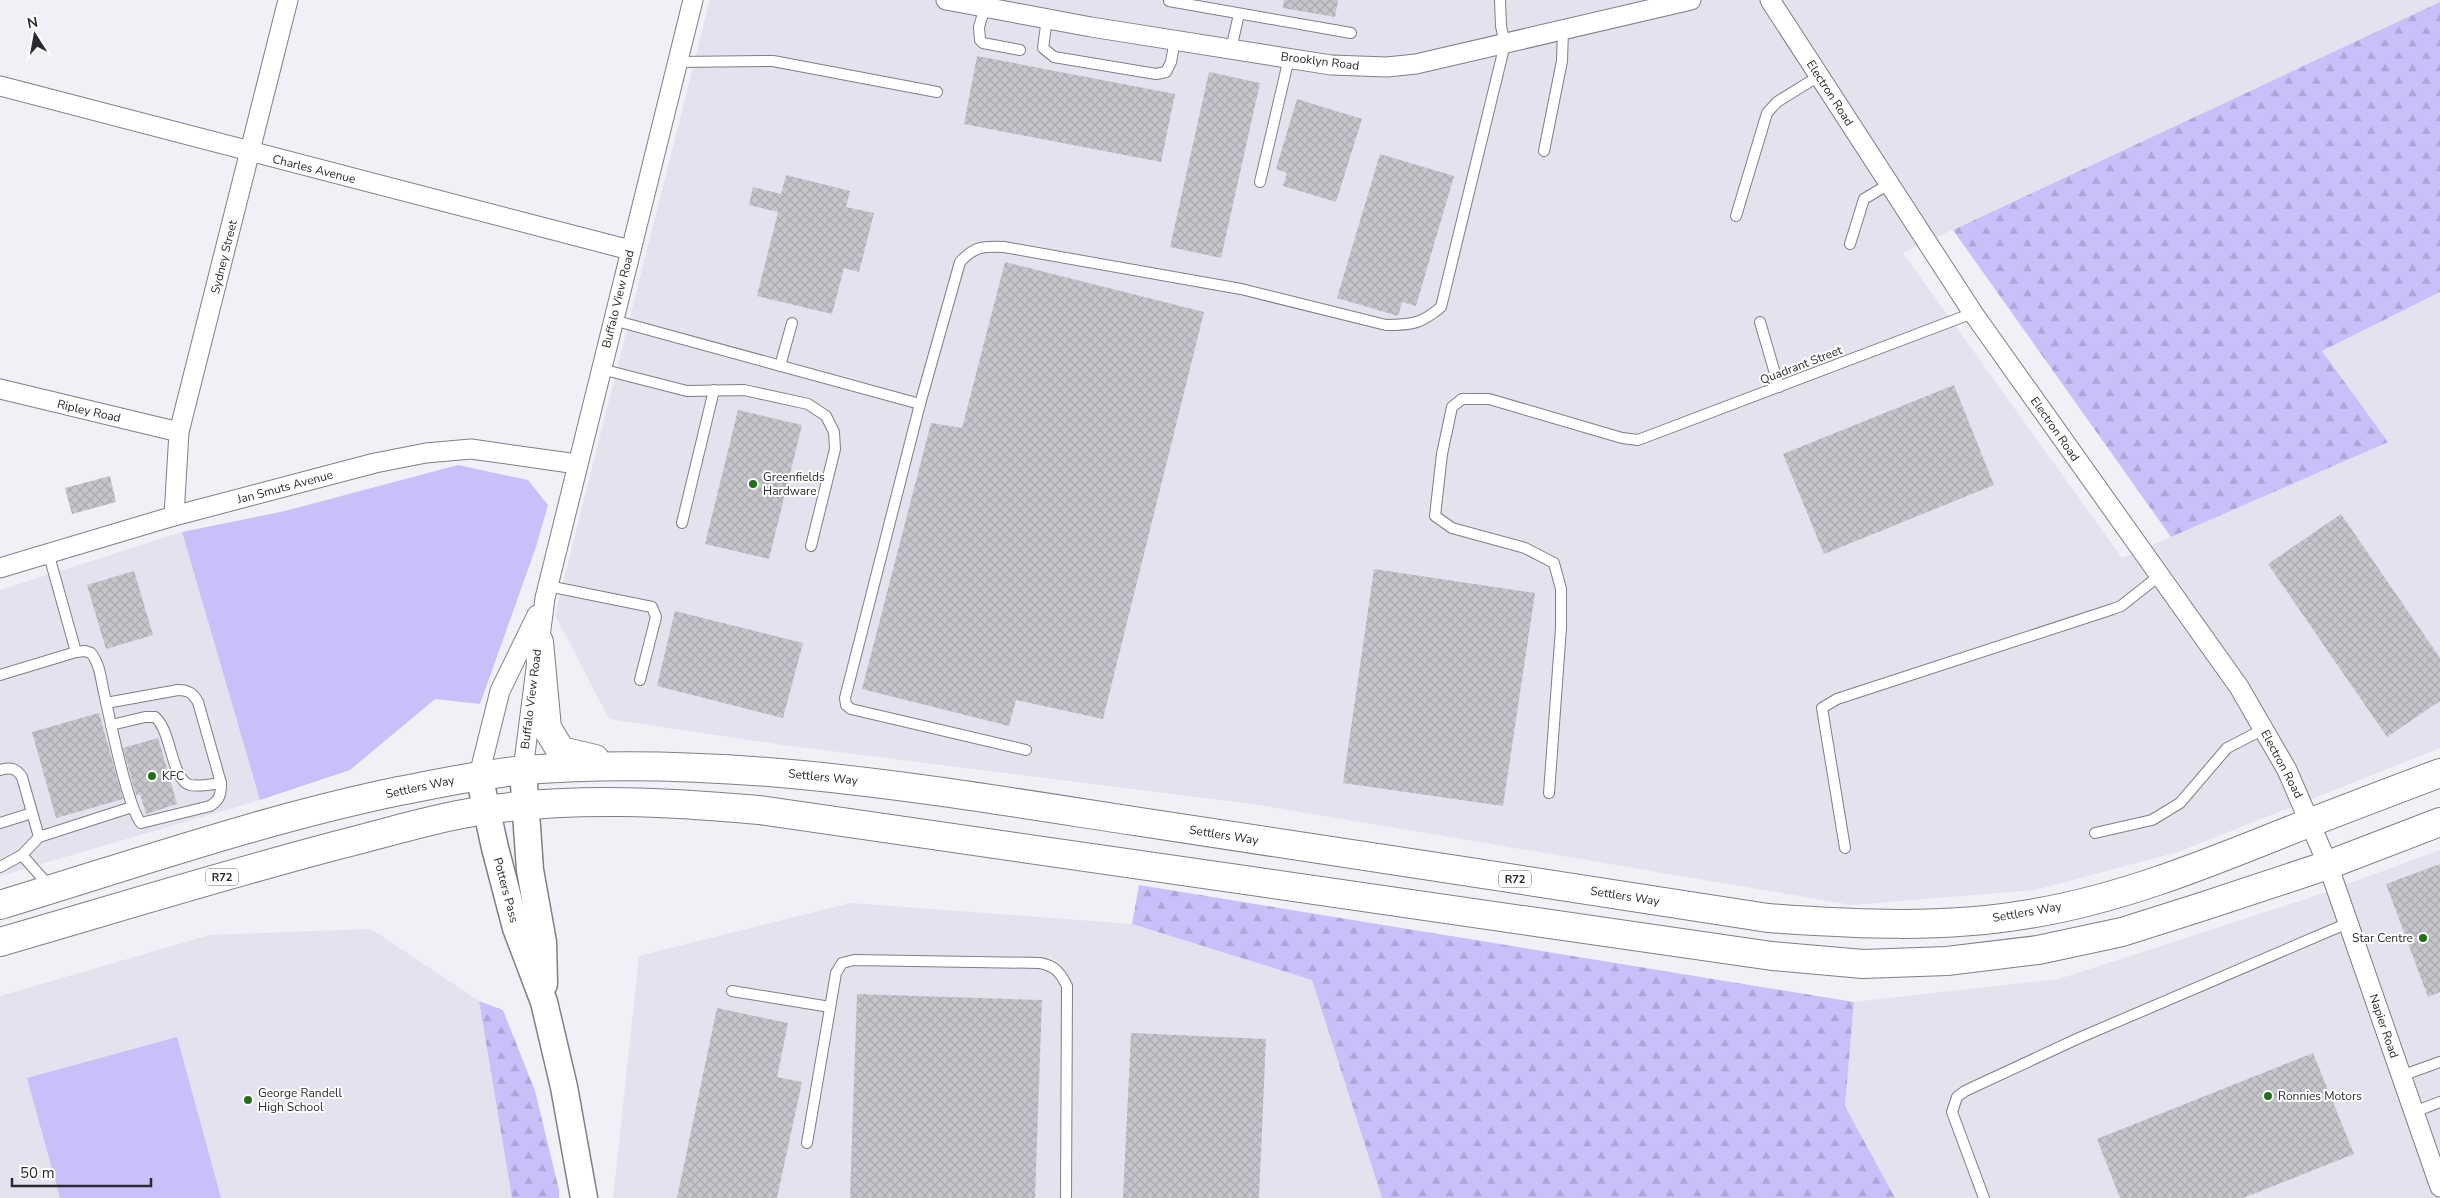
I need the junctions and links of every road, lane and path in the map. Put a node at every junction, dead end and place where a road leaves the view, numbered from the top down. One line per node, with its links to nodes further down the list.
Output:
1 (288, 0): 23 (street, Sydney Street)
2 (693, 0): 18 (street, Buffalo View Road)
3 (946, 0): 8 (street, Brooklyn Road)
4 (1500, 0): 14 (lane)
5 (1691, 0): 11 (street, Brooklyn Road)
6 (1770, 0): 19 (street, Electron Road)
7 (1169, 1): 9 (lane)
8 (985, 6): 10 (street, Brooklyn Road); 16 (lane)
9 (1239, 14): 12 (lane); 15 (lane)
10 (1048, 18): 13 (street, Brooklyn Road); 13 (lane)
11 (1563, 30): 14 (street, Brooklyn Road); 22 (lane)
12 (1351, 33)
13 (1175, 40): 15 (street, Brooklyn Road)
14 (1504, 44): 17 (street, Brooklyn Road); 38 (lane)
15 (1231, 49): 17 (street, Brooklyn Road)
16 (1020, 50)
17 (1289, 58): 24 (lane)
18 (677, 62): 21 (lane); 28 (street, Buffalo View Road)
19 (1819, 76): 25 (street, Electron Road); 26 (lane)
20 (0, 86): 23 (street, Charles Avenue)
21 (937, 92)
22 (1544, 151)
23 (250, 152): 28 (street, Charles Avenue); 39 (street, Sydney Street)
24 (1260, 182)
25 (1889, 184): 27 (lane); 29 (street, Electron Road)
26 (1736, 216)
27 (1850, 244)
28 (630, 250): 30 (street, Buffalo View Road)
29 (1973, 313): 35 (lane, Quadrant Street); 46 (street, Electron Road)
30 (613, 320): 33 (lane); 34 (street, Buffalo View Road)
31 (1760, 322): 35 (lane)
32 (792, 323): 33 (lane)
33 (780, 366): 38 (lane)
34 (601, 368): 37 (lane); 40 (street, Buffalo View Road)
35 (1779, 386): 62 (lane, Quadrant Street)
36 (0, 389): 39 (street, Ripley Road)
37 (714, 390): 42 (lane); 43 (lane)
38 (920, 404): 55 (lane)
39 (179, 432): 41 (street, Sydney Street)
40 (577, 464): 41 (street, Jan Smuts Avenue); 47 (street, Buffalo View Road)
41 (174, 516): 44 (street, Jan Smuts Avenue)
42 (682, 523)
43 (811, 546)
44 (48, 552): 45 (street, Jan Smuts Avenue); 49 (lane)
45 (0, 568)
46 (2159, 576): 54 (street, Electron Road); 72 (lane)
47 (547, 592): 48 (street, Buffalo View Road); 51 (lane); 60 (street, Buffalo View Road)
48 (539, 642): 56 (main road); 58 (street, Buffalo View Road)
49 (76, 652): 50 (lane); 52 (lane)
50 (0, 675)
51 (640, 680)
52 (106, 703): 53 (lane); 61 (lane)
53 (111, 725): 61 (lane); 63 (lane)
54 (2264, 729): 67 (street, Electron Road); 70 (lane)
55 (1026, 750)
56 (691, 767): 58 (main road, Settlers Way / R72); 67 (main road, Settlers Way / R72)
57 (0, 770): 66 (lane)
58 (523, 770): 60 (main road, Settlers Way / R72); 64 (street, Potters Pass)
59 (2440, 773): 67 (main road, Settlers Way / R72)
60 (480, 775): 65 (street, Potters Pass); 76 (main road, Settlers Way / R72)
61 (222, 783): 63 (lane)
62 (1549, 793)
63 (132, 806): 71 (lane)
64 (526, 806): 65 (main road, R72); 74 (main road, R72); 81 (street, Potters Pass)
65 (486, 810): 79 (main road, R72); 81 (street, Potters Pass)
66 (32, 813): 69 (lane); 71 (lane)
67 (2311, 822): 74 (street, Electron Road)
68 (2440, 822): 74 (main road, R72)
69 (0, 823)
70 (2095, 833)
71 (39, 837): 73 (lane)
72 (1845, 848)
73 (22, 855): 75 (lane); 76 (lane)
74 (2328, 865): 78 (street, Napier Road)
75 (0, 867)
76 (52, 890): 77 (main road, Settlers Way / R72)
77 (0, 906)
78 (2348, 923): 84 (street, Napier Road); 91 (lane)
79 (0, 942)
80 (732, 991): 82 (lane)
81 (544, 1002): 89 (street, Potters Pass)
82 (830, 1007): 87 (lane); 90 (lane)
83 (2440, 1062): 84 (lane)
84 (2401, 1076): 86 (street, Napier Road)
85 (2440, 1102): 86 (lane)
86 (2414, 1112): 88 (street, Napier Road)
87 (807, 1143)
88 (2440, 1187)
89 (584, 1198)
90 (1066, 1198)
91 (1984, 1198)

